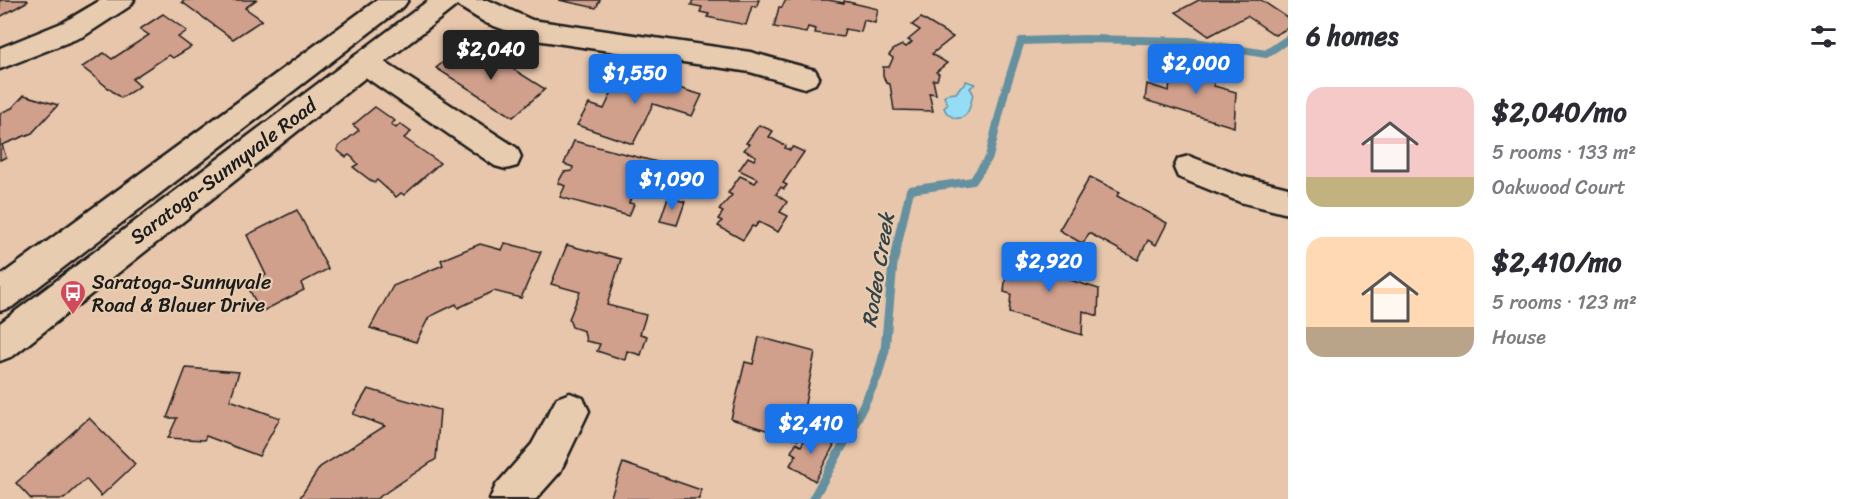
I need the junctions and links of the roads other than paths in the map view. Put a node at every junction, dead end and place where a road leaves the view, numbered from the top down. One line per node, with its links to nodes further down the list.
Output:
1 (121, 0): 5 (main road)
2 (395, 0): 11 (main road, Saratoga-Sunnyvale Road)
3 (447, 0): 6 (main road, Saratoga-Sunnyvale Road)
4 (467, 0): 7 (main road)
5 (0, 59)
6 (365, 63): 8 (main road); 12 (main road, Saratoga-Sunnyvale Road)
7 (805, 77)
8 (506, 157)
9 (1189, 168): 10 (main road)
10 (1288, 201)
11 (0, 296)
12 (0, 344)
13 (570, 411): 14 (main road)
14 (510, 499)

